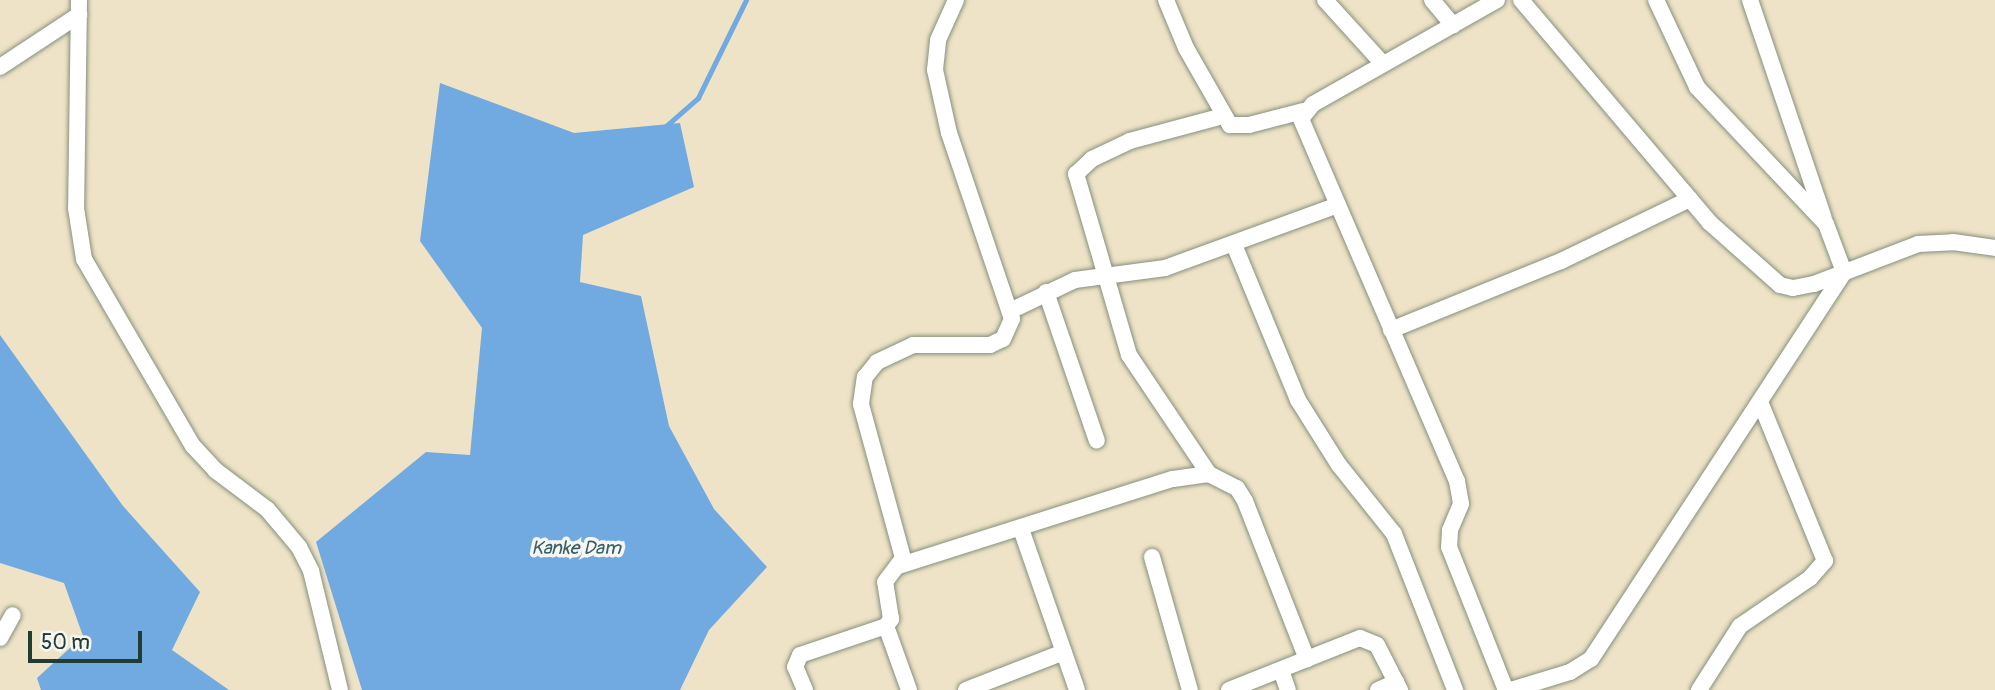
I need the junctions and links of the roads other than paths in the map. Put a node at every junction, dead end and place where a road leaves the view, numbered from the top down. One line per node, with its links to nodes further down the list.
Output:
1 (956, 0): 23 (street)
2 (1166, 0): 14 (street)
3 (1325, 0): 11 (street)
4 (1432, 0): 10 (street)
5 (1497, 0): 10 (street)
6 (1521, 0): 15 (street)
7 (1657, 0): 17 (street)
8 (1750, 0): 17 (street)
9 (79, 8): 12 (street); 38 (street)
10 (1453, 25): 11 (street)
11 (1383, 64): 13 (street)
12 (0, 66)
13 (1303, 111): 14 (street); 16 (street)
14 (1223, 116): 21 (street)
15 (1690, 199): 20 (street); 24 (street)
16 (1338, 205): 18 (street); 24 (street)
17 (1826, 224): 20 (street)
18 (1235, 247): 21 (street); 47 (street)
19 (1995, 248): 20 (street)
20 (1843, 272): 25 (street)
21 (1107, 276): 22 (street); 27 (street)
22 (1046, 292): 23 (street); 26 (street)
23 (1010, 312): 30 (street)
24 (1391, 330): 48 (street)
25 (1760, 402): 48 (street); 49 (street)
26 (1097, 441)
27 (1209, 474): 28 (street); 35 (street)
28 (1021, 529): 30 (street); 34 (street)
29 (1152, 557): 43 (street)
30 (898, 566): 32 (street)
31 (13, 615): 33 (street)
32 (886, 625): 39 (street); 40 (street)
33 (0, 638)
34 (1064, 652): 41 (street); 42 (street)
35 (1307, 659): 36 (street); 37 (street)
36 (1281, 670): 44 (street); 45 (street)
37 (1398, 686): 46 (street)
38 (340, 690)
39 (805, 690)
40 (909, 690)
41 (967, 690)
42 (1077, 690)
43 (1190, 690)
44 (1229, 690)
45 (1288, 690)
46 (1378, 690)
47 (1455, 690)
48 (1509, 690)
49 (1699, 690)

